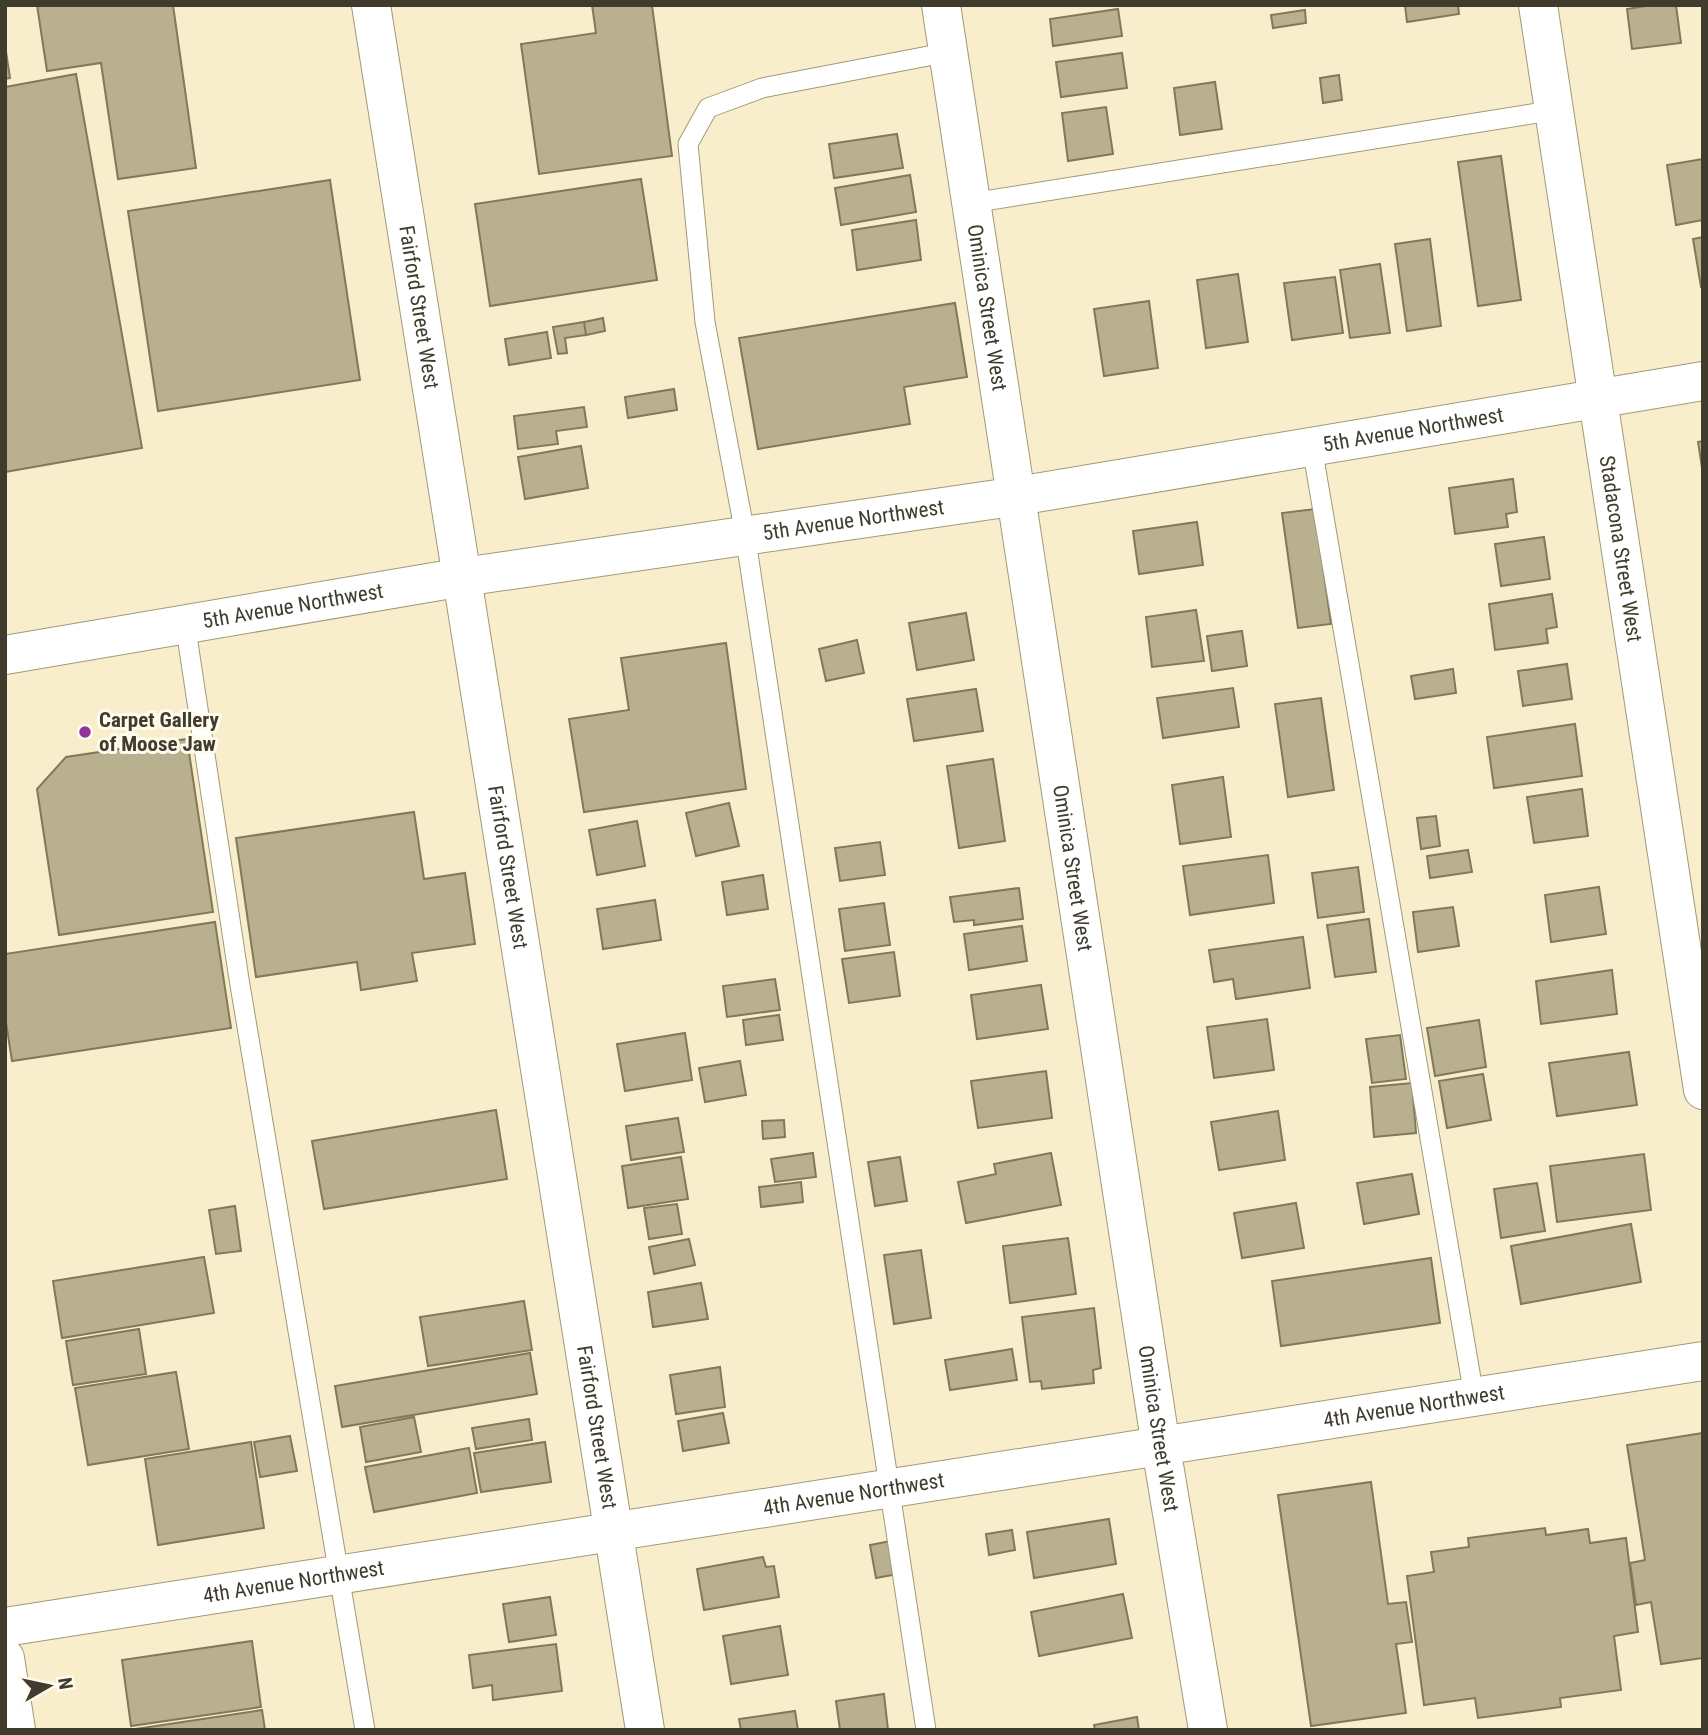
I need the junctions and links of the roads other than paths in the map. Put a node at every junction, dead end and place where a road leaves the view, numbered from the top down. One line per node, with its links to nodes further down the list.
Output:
1 (371, 5): 12 (street, Fairford Street West)
2 (942, 5): 4 (street, Ominica Street West)
3 (1538, 5): 5 (street, Stadacona Street West)
4 (949, 52): 6 (street, Ominica Street West); 11 (lane)
5 (1557, 110): 6 (lane); 8 (street, Stadacona Street West)
6 (971, 203): 10 (street, Ominica Street West)
7 (1703, 381): 8 (street, 5th Avenue Northwest)
8 (1596, 397): 9 (street, 5th Avenue Northwest); 15 (street, Stadacona Street West)
9 (1312, 447): 10 (street, 5th Avenue Northwest); 17 (lane)
10 (1018, 496): 11 (street, 5th Avenue Northwest); 18 (street, Ominica Street West)
11 (745, 534): 12 (street, 5th Avenue Northwest); 19 (lane)
12 (463, 576): 13 (street, 5th Avenue Northwest); 20 (street, Fairford Street West)
13 (185, 624): 14 (street, 5th Avenue Northwest); 21 (lane)
14 (5, 655)
15 (1703, 1090)
16 (1703, 1361): 17 (street, 4th Avenue Northwest)
17 (1474, 1396): 18 (street, 4th Avenue Northwest)
18 (1161, 1447): 19 (street, 4th Avenue Northwest); 28 (street, Ominica Street West)
19 (889, 1489): 20 (street, 4th Avenue Northwest); 27 (lane)
20 (613, 1534): 21 (street, 4th Avenue Northwest); 26 (street, Fairford Street West)
21 (341, 1573): 22 (street, 4th Avenue Northwest); 25 (lane)
22 (5, 1627)
23 (5, 1658): 24 (street)
24 (16, 1730)
25 (365, 1730)
26 (645, 1730)
27 (926, 1730)
28 (1208, 1730)

